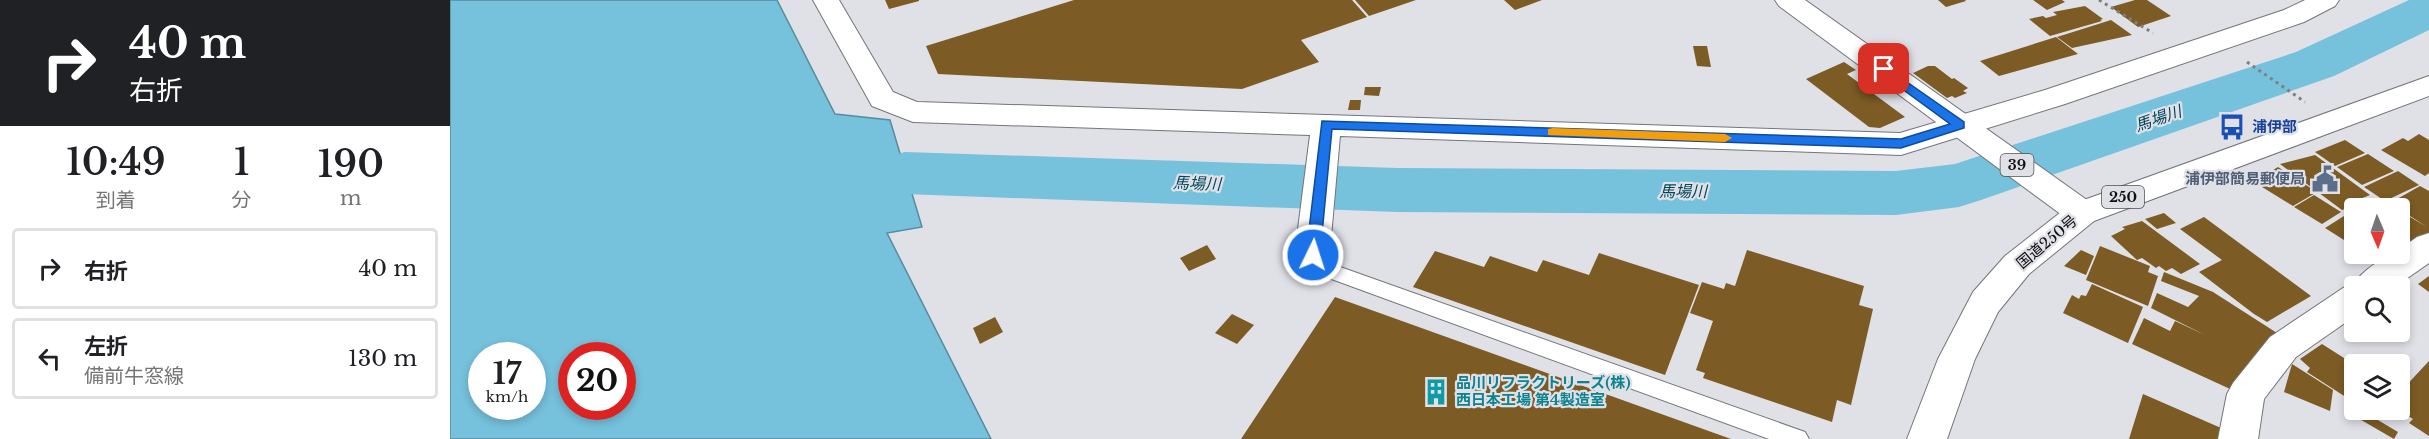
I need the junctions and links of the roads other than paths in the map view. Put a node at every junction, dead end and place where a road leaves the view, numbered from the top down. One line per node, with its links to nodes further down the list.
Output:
1 (826, 0): 5 (main road)
2 (1788, 0): 6 (main road, 39)
3 (2326, 0): 6 (main road)
4 (2429, 85): 7 (main road, 国道250号 / 250)
5 (1326, 129): 6 (main road); 8 (main road)
6 (1968, 130): 7 (main road, 39)
7 (2071, 204): 13 (main road, 国道250号 / 250)
8 (1314, 237): 12 (lane)
9 (2429, 246): 10 (main road)
10 (2386, 276)
11 (2344, 305): 14 (main road)
12 (1797, 439)
13 (1927, 439)
14 (2238, 439)

